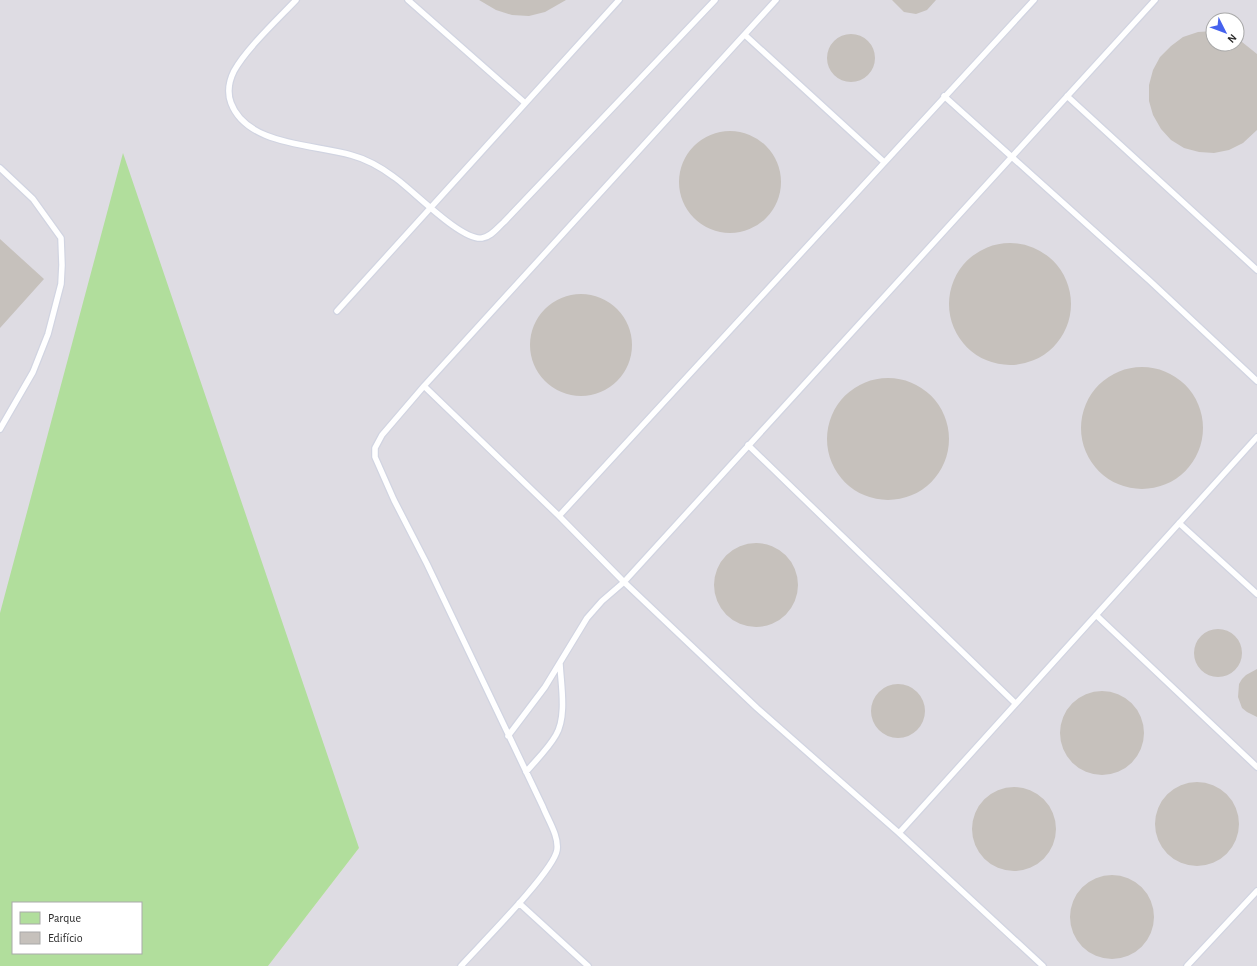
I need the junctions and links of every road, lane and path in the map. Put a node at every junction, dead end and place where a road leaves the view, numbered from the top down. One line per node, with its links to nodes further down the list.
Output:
1 (296, 0): 15 (lane)
2 (408, 0): 11 (lane)
3 (619, 0): 11 (lane)
4 (715, 0): 15 (lane)
5 (776, 0): 8 (lane)
6 (1032, 0): 9 (lane)
7 (1154, 0): 10 (lane)
8 (744, 35): 13 (lane); 19 (lane)
9 (944, 96): 12 (lane); 13 (lane)
10 (1067, 96): 12 (lane); 16 (lane)
11 (525, 103): 15 (lane)
12 (1011, 157): 18 (lane); 22 (lane)
13 (884, 162): 23 (lane)
14 (0, 168): 20 (lane)
15 (431, 207): 17 (lane)
16 (1257, 270)
17 (337, 311)
18 (1257, 381)
19 (424, 386): 23 (lane); 30 (lane)
20 (0, 430)
21 (1257, 437): 24 (lane)
22 (748, 445): 25 (lane); 29 (lane)
23 (559, 516): 25 (lane)
24 (1179, 523): 26 (lane); 27 (lane)
25 (624, 582): 28 (lane); 33 (lane)
26 (1257, 594)
27 (1096, 615): 29 (lane); 31 (lane)
28 (560, 663): 30 (lane); 32 (lane)
29 (1015, 703): 33 (lane)
30 (508, 736): 32 (lane)
31 (1257, 767)
32 (526, 772): 35 (lane)
33 (898, 832): 38 (lane)
34 (1257, 891): 39 (lane)
35 (519, 903): 36 (lane); 37 (lane)
36 (461, 966)
37 (588, 966)
38 (1043, 966)
39 (1187, 966)

